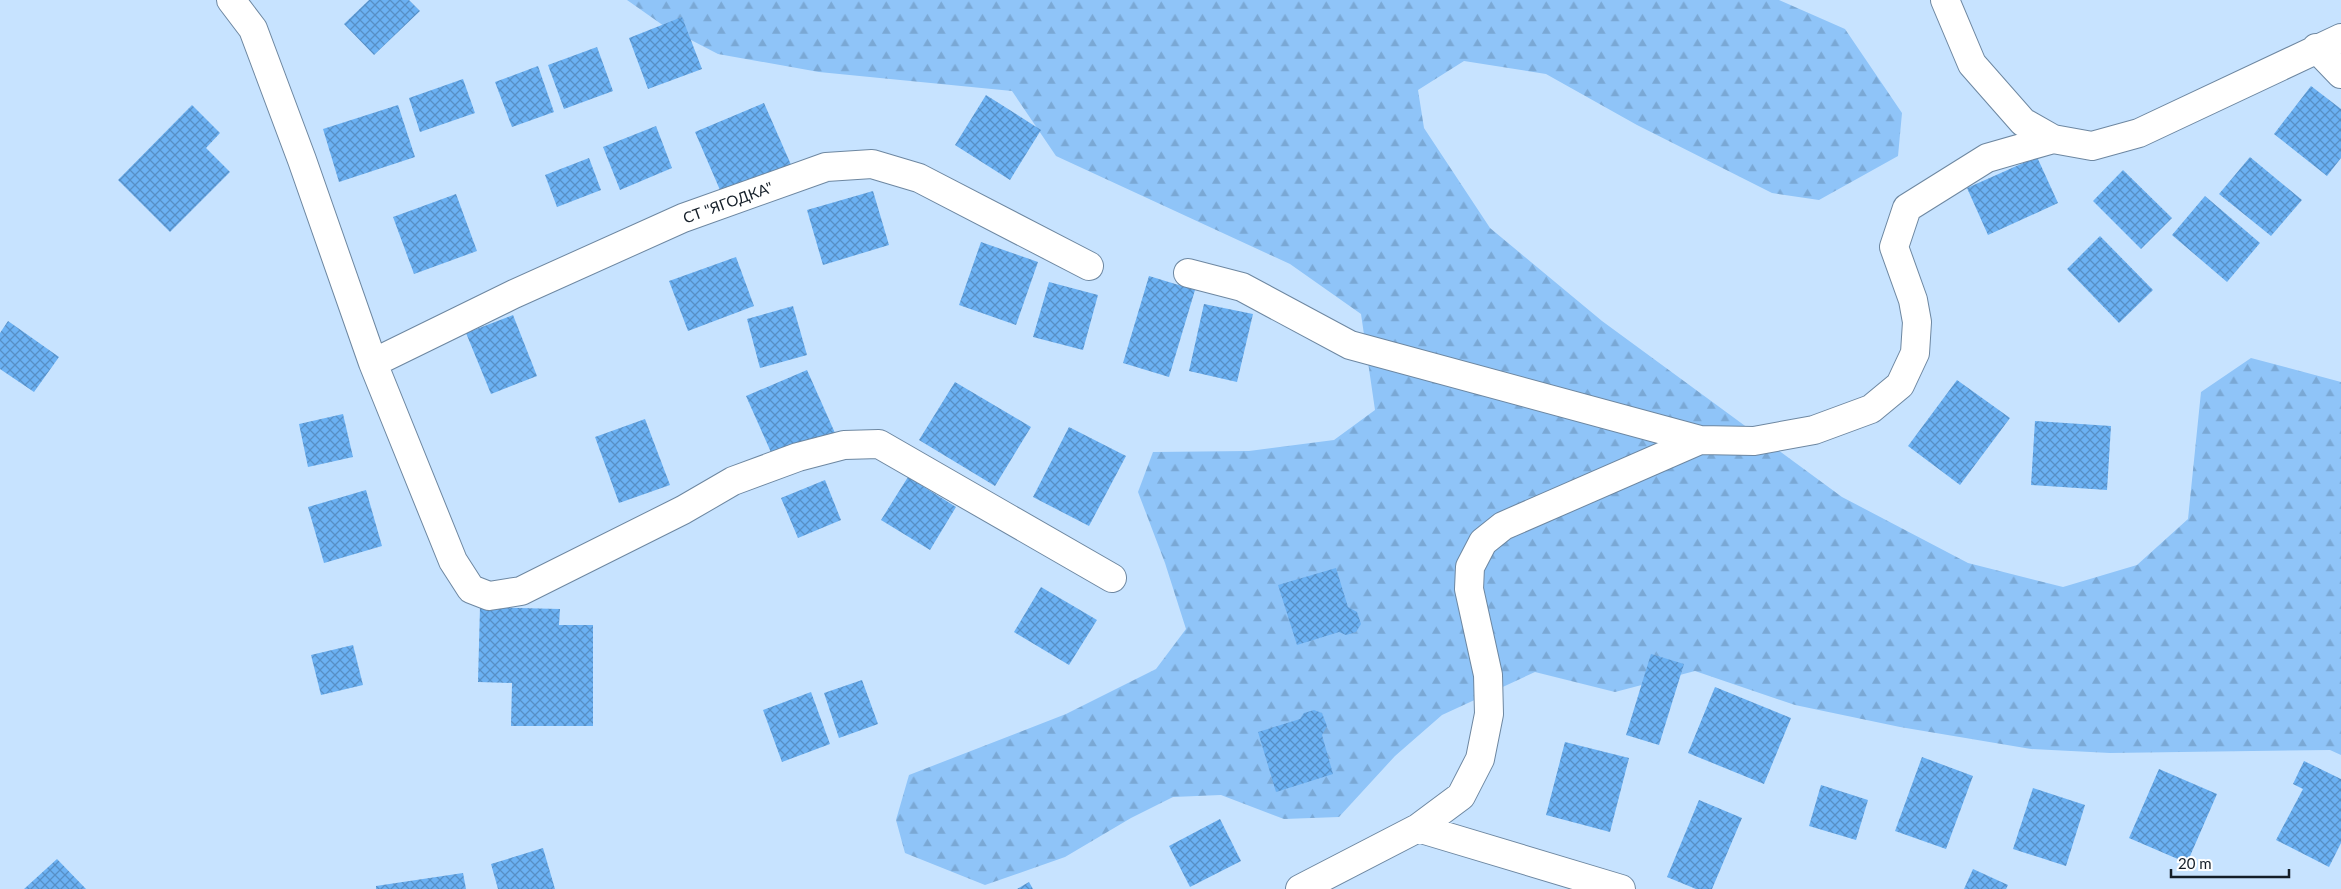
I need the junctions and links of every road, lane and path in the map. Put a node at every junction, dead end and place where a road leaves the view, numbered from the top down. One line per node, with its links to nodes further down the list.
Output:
1 (231, 0): 9 (street)
2 (1945, 0): 6 (street)
3 (2341, 38): 4 (street)
4 (2316, 48): 5 (street); 6 (street)
5 (2341, 74)
6 (2053, 140): 10 (street)
7 (1089, 266): 9 (street, СТ "ЯГОДКА")
8 (1188, 273): 10 (street)
9 (372, 363): 11 (street)
10 (1700, 440): 12 (street)
11 (1112, 578)
12 (1418, 828): 13 (street); 14 (street)
13 (1300, 889)
14 (1621, 889)

